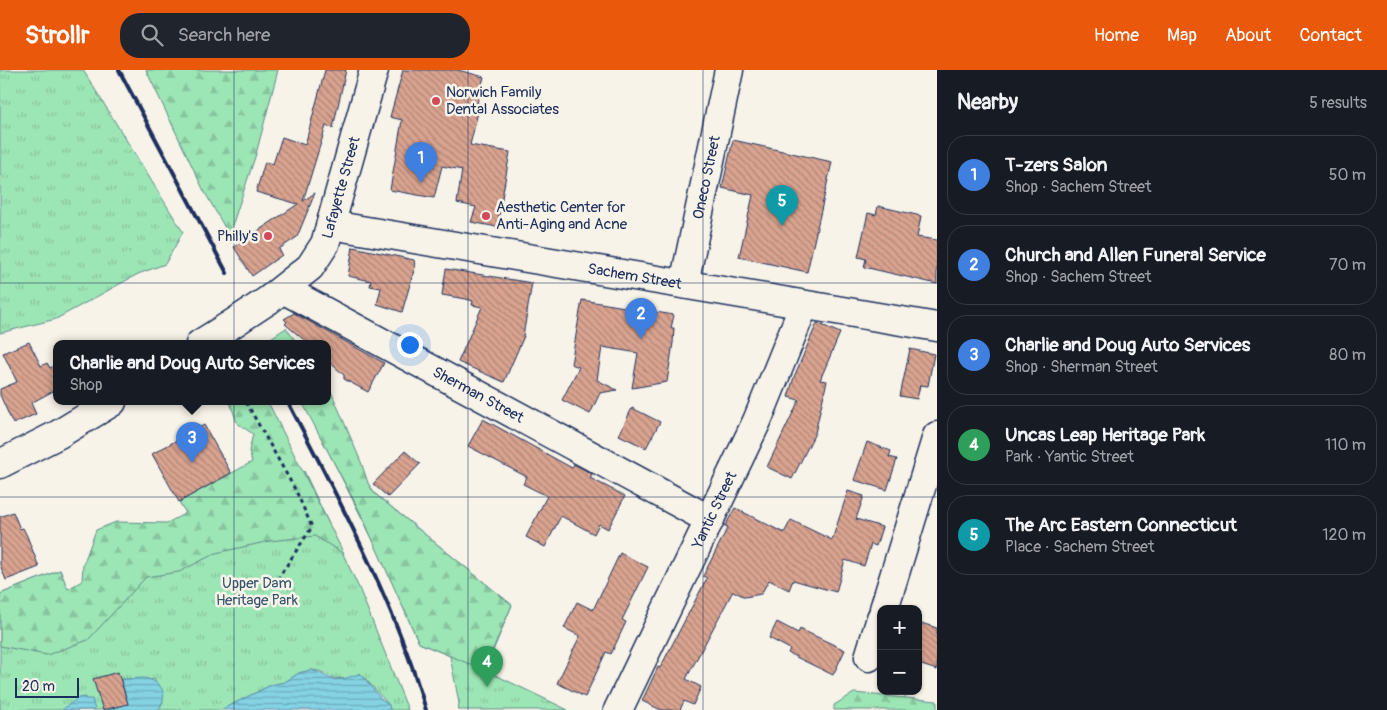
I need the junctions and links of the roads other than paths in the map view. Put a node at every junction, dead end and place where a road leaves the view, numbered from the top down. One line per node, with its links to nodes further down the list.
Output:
1 (374, 70): 3 (street, Lafayette Street)
2 (729, 70): 4 (street, Oneco Street)
3 (331, 224): 4 (street, Sachem Street); 5 (street, Lafayette Street)
4 (684, 284): 6 (street, Sachem Street)
5 (276, 294): 8 (street, bridge); 12 (street, Sherman Street)
6 (804, 305): 7 (street, Sachem Street); 12 (street, Yantic Street)
7 (937, 327)
8 (206, 340)
9 (107, 405): 11 (street)
10 (937, 436): 13 (street)
11 (0, 464)
12 (710, 520): 16 (street, Yantic Street)
13 (885, 605)
14 (877, 631): 15 (street)
15 (869, 657)
16 (618, 710)

